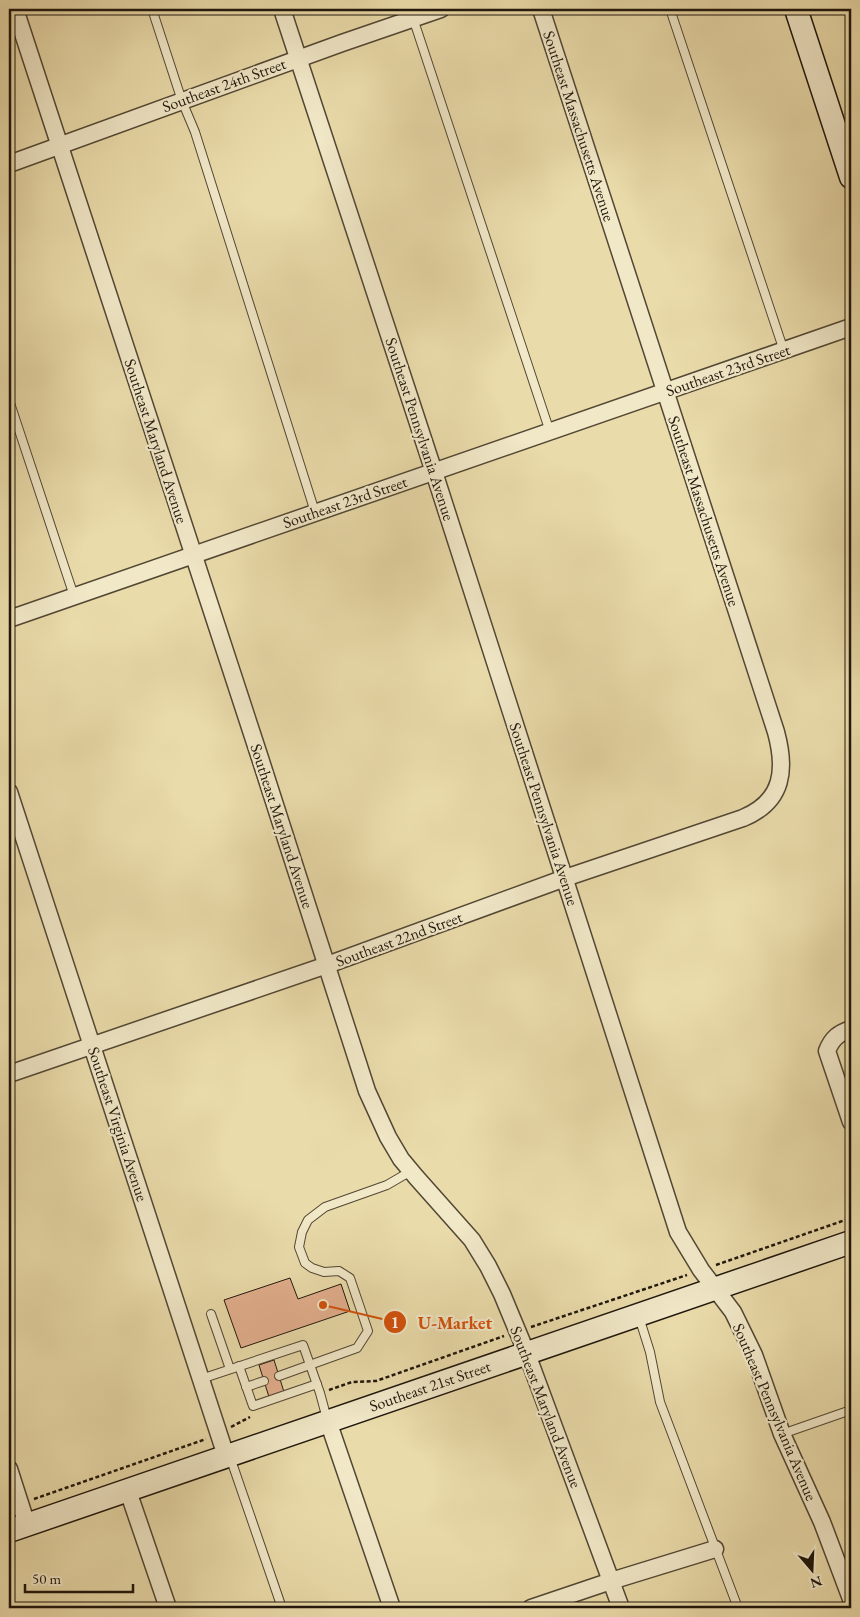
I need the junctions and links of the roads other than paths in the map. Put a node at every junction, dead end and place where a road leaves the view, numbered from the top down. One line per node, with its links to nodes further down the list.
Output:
1 (15, 9): 11 (street, Southeast Maryland Avenue)
2 (152, 9): 10 (lane)
3 (282, 9): 9 (street, Southeast Pennsylvania Avenue)
4 (441, 9): 8 (street, Southeast 24th Street)
5 (541, 9): 16 (street, Southeast Massachusetts Avenue)
6 (670, 9): 15 (lane)
7 (796, 9): 13 (main road)
8 (411, 14): 9 (street, Southeast 24th Street); 18 (lane)
9 (298, 59): 10 (street, Southeast 24th Street); 19 (street, Southeast Pennsylvania Avenue)
10 (182, 101): 11 (street, Southeast 24th Street); 20 (lane)
11 (60, 146): 12 (street, Southeast 24th Street); 21 (street, Southeast Maryland Avenue)
12 (9, 164)
13 (851, 176)
14 (851, 327): 15 (street, Southeast 23rd Street)
15 (784, 350): 16 (street, Southeast 23rd Street)
16 (666, 392): 18 (street, Southeast 23rd Street); 24 (street, Southeast Massachusetts Avenue)
17 (9, 400): 22 (lane)
18 (550, 432): 19 (street, Southeast 23rd Street)
19 (434, 472): 20 (street, Southeast 23rd Street); 26 (street, Southeast Pennsylvania Avenue)
20 (315, 512): 21 (street, Southeast 23rd Street)
21 (193, 554): 22 (street, Southeast 23rd Street); 27 (street, Southeast Maryland Avenue)
22 (74, 596): 23 (street, Southeast 23rd Street)
23 (9, 619)
24 (777, 787): 26 (street, Southeast 22nd Street)
25 (9, 792): 29 (street, Southeast Virginia Avenue)
26 (565, 878): 27 (street, Southeast 22nd Street); 34 (street, Southeast Pennsylvania Avenue)
27 (327, 965): 29 (street, Southeast 22nd Street); 32 (street, Southeast Maryland Avenue)
28 (851, 1029): 31 (street)
29 (92, 1045): 30 (street, Southeast 22nd Street); 42 (street, Southeast Virginia Avenue)
30 (9, 1074)
31 (851, 1120)
32 (411, 1171): 37 (street, Southeast Maryland Avenue); 39 (lane)
33 (851, 1242): 34 (main road, Southeast 21st Street)
34 (715, 1288): 36 (main road, Southeast 21st Street); 48 (street, Southeast Pennsylvania Avenue)
35 (211, 1314): 40 (lane)
36 (638, 1315): 37 (main road, Southeast 21st Street); 53 (lane)
37 (527, 1354): 47 (main road, Southeast 21st Street); 54 (street, Southeast Maryland Avenue)
38 (239, 1366): 39 (lane); 40 (lane); 45 (lane)
39 (310, 1366): 41 (lane); 44 (lane)
40 (230, 1369): 42 (lane)
41 (279, 1376)
42 (201, 1379): 49 (street, Southeast Virginia Avenue)
43 (264, 1381): 45 (lane)
44 (317, 1384): 45 (lane); 47 (lane)
45 (246, 1387)
46 (851, 1410): 48 (lane)
47 (328, 1421): 49 (main road, Southeast 21st Street); 58 (street)
48 (782, 1434): 55 (street, Southeast Pennsylvania Avenue)
49 (228, 1456): 51 (main road, Southeast 21st Street); 57 (lane)
50 (9, 1468): 52 (street)
51 (128, 1491): 52 (main road, Southeast 21st Street); 56 (street)
52 (18, 1528)
53 (715, 1549): 54 (street); 61 (lane)
54 (611, 1581): 59 (street); 60 (street, Southeast Maryland Avenue)
55 (851, 1600)
56 (168, 1608)
57 (282, 1608)
58 (392, 1608)
59 (531, 1608)
60 (621, 1608)
61 (738, 1608)

